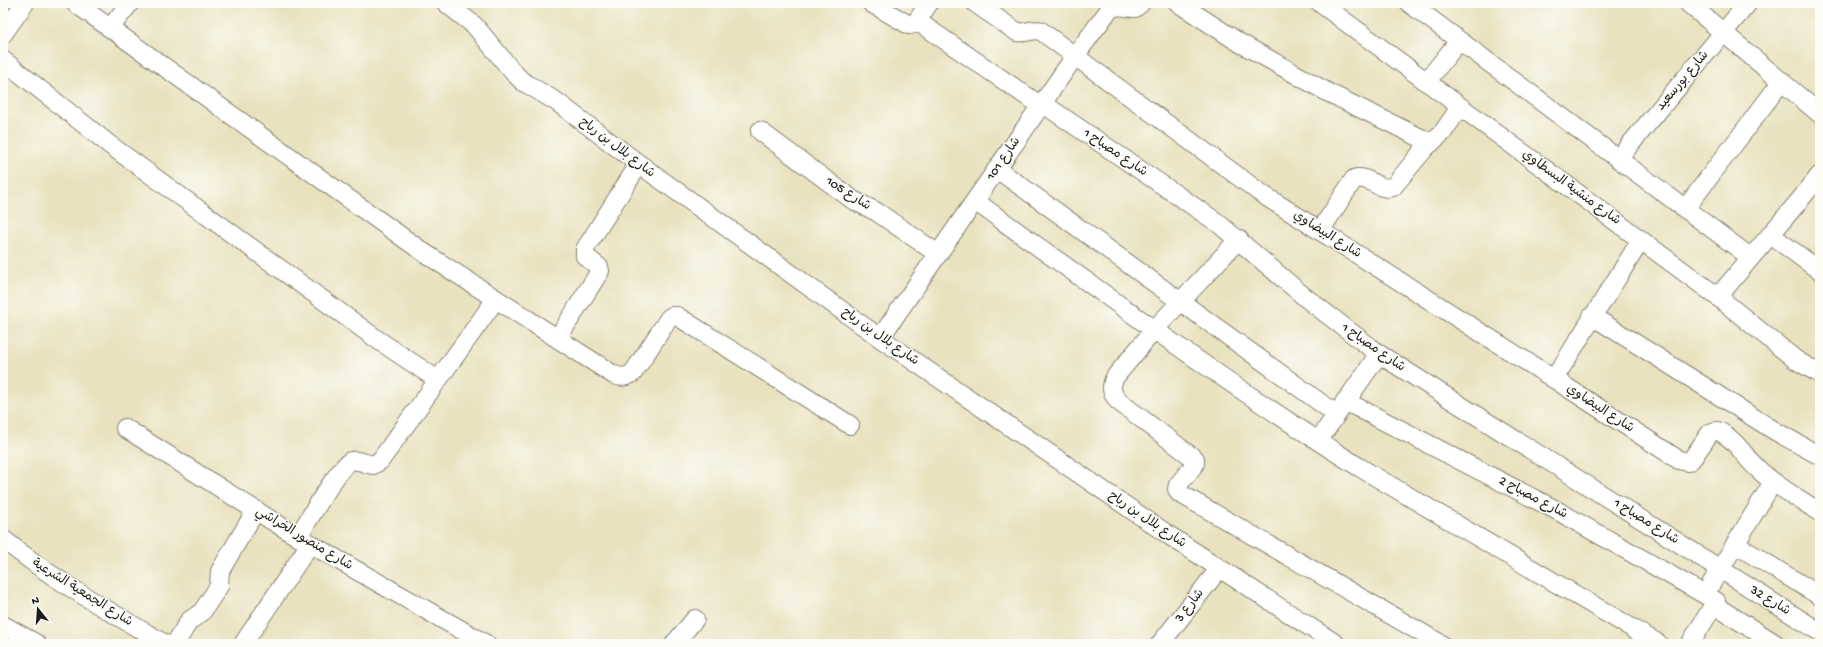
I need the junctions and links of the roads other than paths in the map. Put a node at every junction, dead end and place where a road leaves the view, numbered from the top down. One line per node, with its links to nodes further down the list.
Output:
1 (25, 3): 16 (street)
2 (75, 3): 17 (street)
3 (130, 3): 17 (street)
4 (446, 3): 30 (street, شارع بلال بن رباح)
5 (871, 3): 15 (street)
6 (929, 3): 15 (street)
7 (974, 3): 20 (street, شارع البيضاوي)
8 (1141, 3): 13 (street, شارع 101)
9 (1178, 3): 28 (street)
10 (1320, 3): 23 (street, شارع منشية البسطاوي)
11 (1688, 3): 18 (street)
12 (1748, 3): 18 (street, شارع بورسعيد)
13 (1110, 5): 20 (street, شارع 101)
14 (1416, 5): 19 (street)
15 (917, 21): 24 (street, شارع مصباح 1)
16 (6, 22)
17 (110, 28): 43 (street)
18 (1724, 32): 22 (street); 29 (street, شارع بورسعيد)
19 (1459, 41): 23 (street); 29 (street)
20 (1075, 56): 24 (street, شارع 101); 35 (street, شارع البيضاوي)
21 (4, 61): 52 (street)
22 (1782, 81): 26 (street); 34 (street)
23 (1426, 82): 25 (street, شارع منشية البسطاوي)
24 (1042, 105): 31 (street, شارع 101); 37 (street, شارع مصباح 1)
25 (1460, 107): 28 (street); 38 (street, شارع منشية البسطاوي)
26 (1820, 114)
27 (760, 131): 39 (street, شارع 105)
28 (1431, 143): 35 (street)
29 (1618, 159): 34 (street)
30 (639, 164): 47 (street); 48 (street, شارع بلال بن رباح)
31 (997, 169): 33 (street, شارع 101); 44 (street, شارع مصباح 2)
32 (1817, 186): 36 (street)
33 (975, 201): 39 (street, شارع 101); 46 (street)
34 (1685, 209): 40 (street)
35 (1320, 231): 51 (street, شارع البيضاوي)
36 (1771, 235): 40 (street); 41 (street)
37 (1239, 239): 44 (street); 49 (street, شارع مصباح 1)
38 (1641, 240): 42 (street, شارع منشية البسطاوي); 45 (street)
39 (938, 254): 48 (street, شارع 101)
40 (1750, 257): 42 (street)
41 (1820, 271)
42 (1718, 297): 50 (street, شارع منشية البسطاوي)
43 (496, 299): 47 (street); 52 (street)
44 (1181, 302): 46 (street); 53 (street, شارع مصباح 2)
45 (1592, 316): 51 (street); 57 (street)
46 (1154, 330): 56 (street); 79 (street)
47 (558, 338): 54 (street)
48 (880, 338): 64 (street, شارع بلال بن رباح)
49 (1379, 354): 53 (street); 65 (street, شارع مصباح 1)
50 (1820, 374)
51 (1554, 378): 58 (street, شارع البيضاوي)
52 (438, 380): 62 (street)
53 (1340, 407): 56 (street); 67 (street, شارع مصباح 2)
54 (850, 424)
55 (125, 428): 59 (street, شارع منصور الخراشي)
56 (1318, 441): 80 (street)
57 (1820, 456)
58 (1774, 482): 60 (street); 63 (street)
59 (256, 510): 62 (street, شارع منصور الخراشي); 73 (street)
60 (1820, 512)
61 (3, 539): 72 (street, شارع الجمعية الشرعية)
62 (304, 540): 74 (street); 75 (street, شارع منصور الخراشي)
63 (1735, 544): 65 (street); 66 (street)
64 (1219, 568): 77 (street, شارع 3); 78 (street, شارع بلال بن رباح)
65 (1720, 569): 67 (street); 70 (street, شارع 32)
66 (1820, 596)
67 (1712, 600): 81 (street); 82 (street, شارع مصباح 2)
68 (695, 619): 76 (street)
69 (3, 625): 71 (street)
70 (1820, 632)
71 (37, 644)
72 (165, 644)
73 (175, 644)
74 (243, 644)
75 (486, 644)
76 (674, 644)
77 (1160, 644)
78 (1336, 644)
79 (1441, 644)
80 (1659, 644)
81 (1690, 644)
82 (1776, 644)

